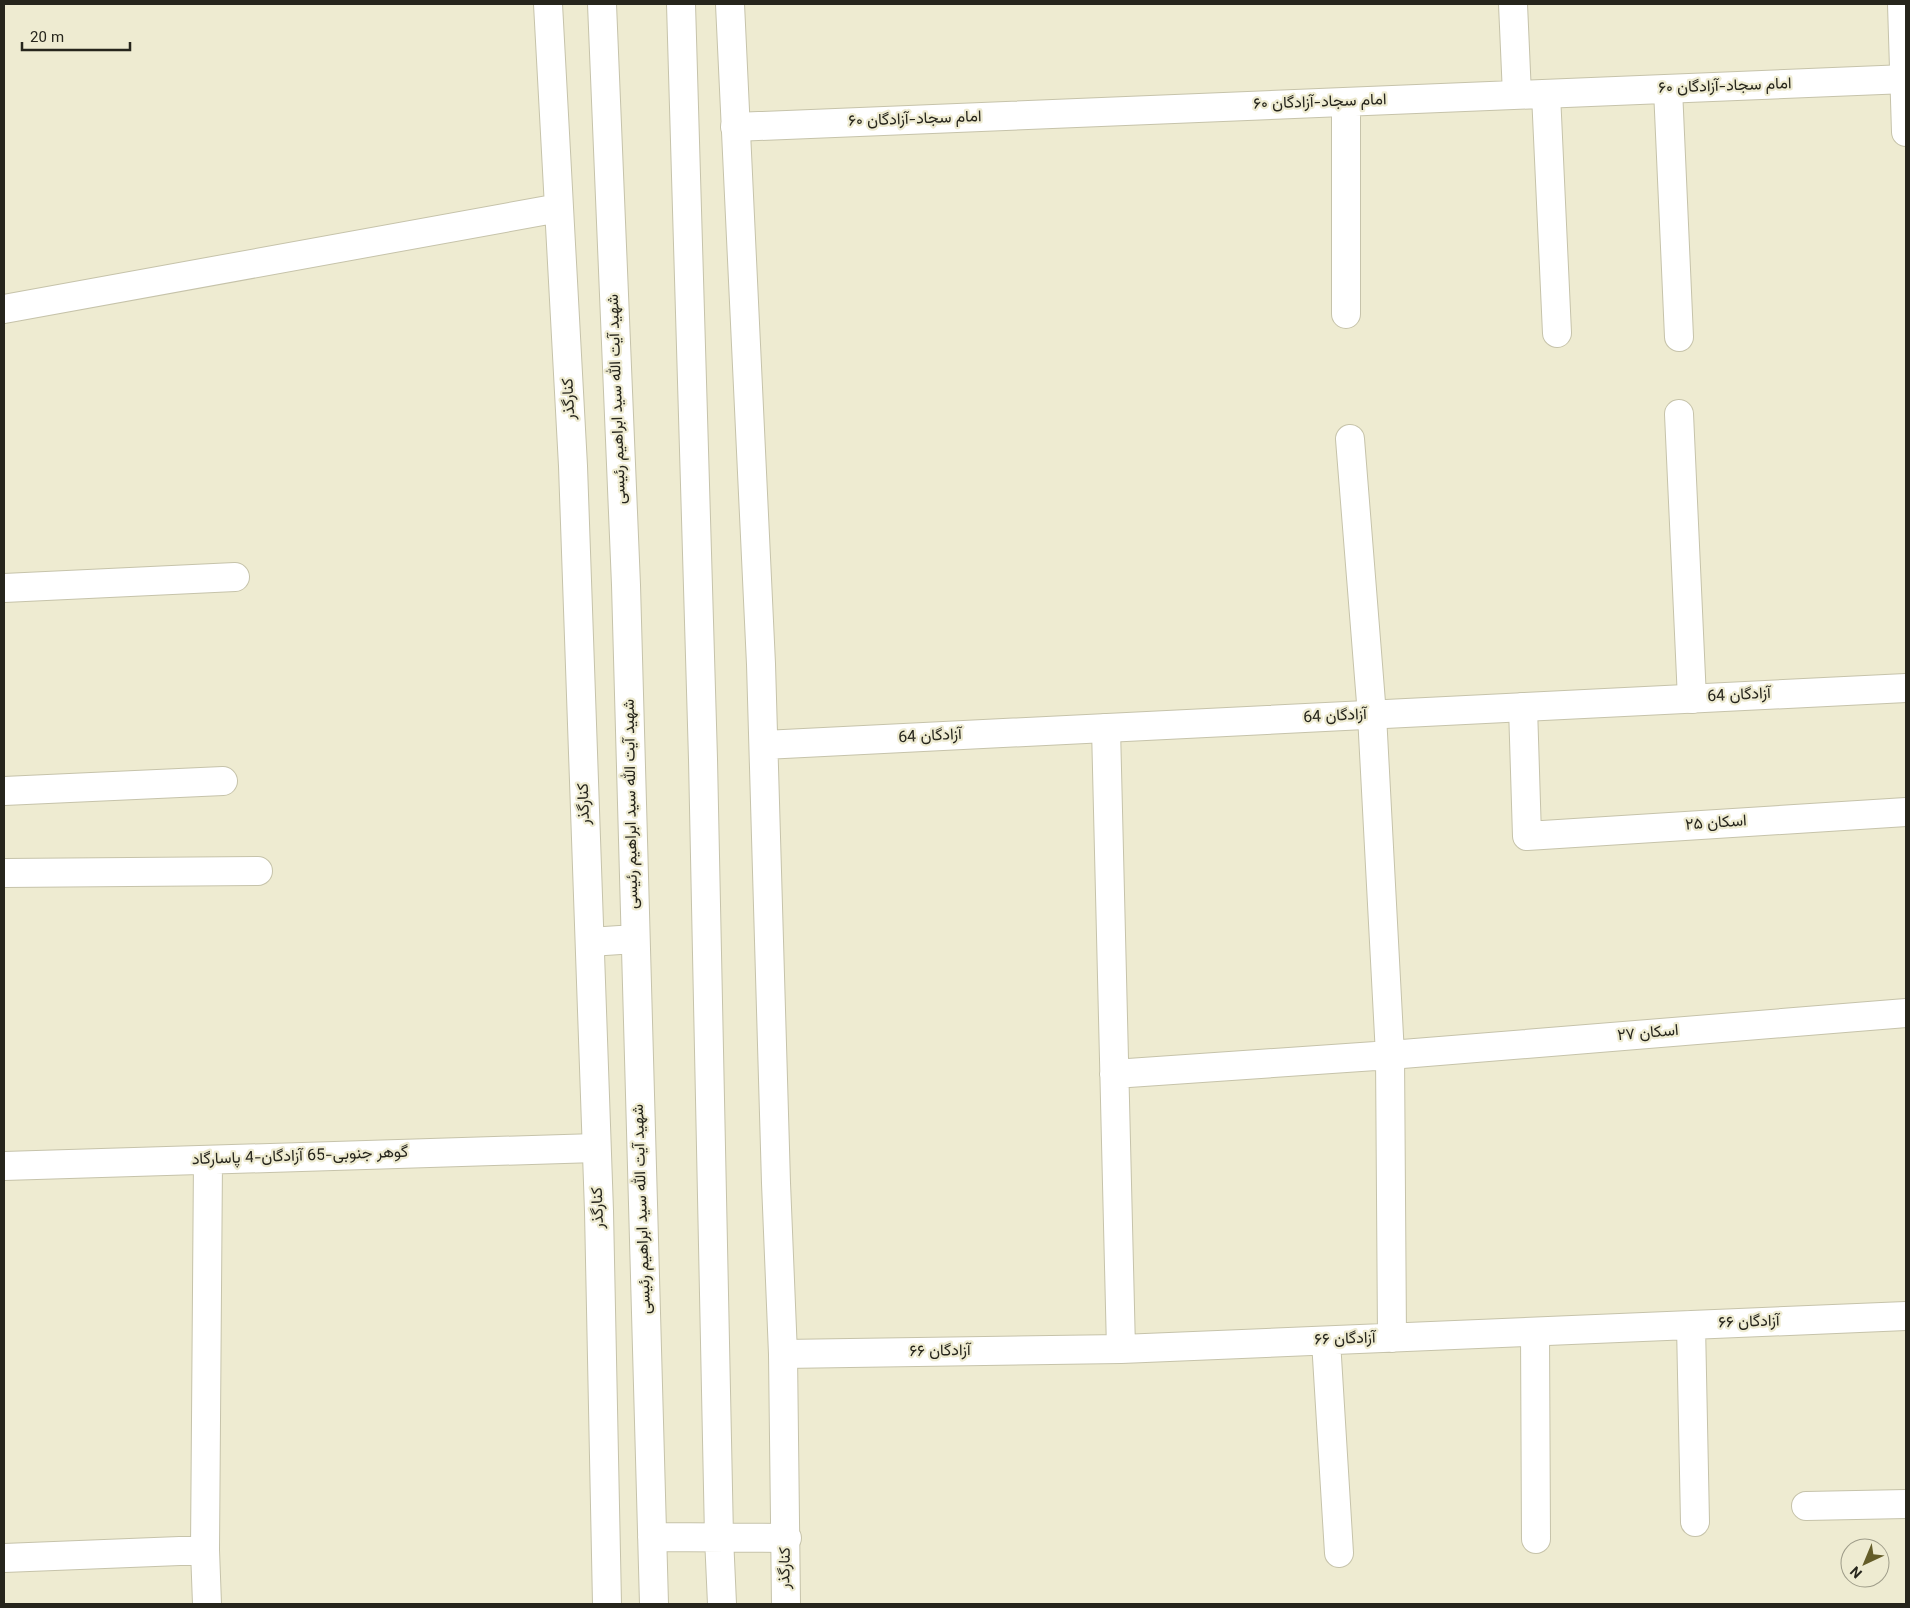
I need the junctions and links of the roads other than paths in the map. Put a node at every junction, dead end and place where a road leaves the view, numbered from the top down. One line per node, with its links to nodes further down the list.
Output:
1 (548, 4): 14 (street, کنارگذر)
2 (602, 4): 34 (street, شهید آیت الله سید ابراهیم رئیسی)
3 (681, 4): 53 (street)
4 (730, 4): 12 (street, کنارگذر)
5 (1513, 4): 10 (street)
6 (1902, 4): 7 (street)
7 (1905, 79): 8 (street, امام سجاد-آزادگان ۶۰); 13 (street)
8 (1668, 89): 9 (street, امام سجاد-آزادگان ۶۰); 18 (street)
9 (1546, 94): 10 (street, امام سجاد-آزادگان ۶۰); 17 (street)
10 (1517, 95): 11 (street, امام سجاد-آزادگان ۶۰)
11 (1346, 102): 12 (street, امام سجاد-آزادگان ۶۰); 16 (street)
12 (736, 127): 28 (street, کنارگذر)
13 (1906, 132)
14 (559, 208): 15 (street); 35 (street, کنارگذر)
15 (4, 309)
16 (1346, 314)
17 (1556, 333)
18 (1679, 337)
19 (1679, 414): 24 (street)
20 (1350, 439): 26 (street)
21 (236, 577): 22 (street)
22 (4, 588)
23 (1906, 688): 24 (street, آزادگان 64)
24 (1692, 699): 25 (street, آزادگان 64)
25 (1523, 707): 26 (street, آزادگان 64); 31 (street, اسکان ۲۵)
26 (1372, 715): 27 (street, آزادگان 64); 37 (street)
27 (1106, 728): 28 (street, آزادگان 64); 38 (street)
28 (764, 745): 48 (street, کنارگذر)
29 (223, 781): 30 (street)
30 (4, 791)
31 (1906, 812)
32 (258, 871): 33 (street)
33 (4, 873)
34 (635, 940): 35 (street); 52 (street, شهید آیت الله سید ابراهیم رئیسی)
35 (590, 942): 39 (street, کنارگذر)
36 (1906, 1013): 37 (street, اسکان ۲۷)
37 (1390, 1055): 38 (street, اسکان ۲۷); 45 (street)
38 (1114, 1074): 47 (street)
39 (596, 1148): 40 (street, گوهر جنوبی-65 آزادگان-4 پاسارگاد); 60 (street, کنارگذر)
40 (208, 1160): 41 (street, گوهر جنوبی-65 آزادگان-4 پاسارگاد); 56 (street)
41 (4, 1166)
42 (1906, 1316): 43 (street, آزادگان ۶۶)
43 (1691, 1325): 44 (street, آزادگان ۶۶); 51 (street)
44 (1535, 1332): 45 (street, آزادگان ۶۶); 55 (street)
45 (1392, 1338): 46 (street, آزادگان ۶۶)
46 (1326, 1341): 47 (street, آزادگان ۶۶); 57 (street)
47 (1121, 1349): 48 (street, آزادگان ۶۶)
48 (783, 1354): 54 (street, کنارگذر)
49 (1906, 1504): 50 (street)
50 (1806, 1506)
51 (1695, 1522)
52 (652, 1537): 53 (street); 61 (street, شهید آیت الله سید ابراهیم رئیسی)
53 (718, 1537): 54 (street); 62 (street)
54 (786, 1538): 63 (street, کنارگذر)
55 (1536, 1539)
56 (205, 1550): 58 (street); 59 (street)
57 (1339, 1553)
58 (4, 1558)
59 (207, 1604)
60 (607, 1604)
61 (654, 1604)
62 (722, 1604)
63 (786, 1604)

